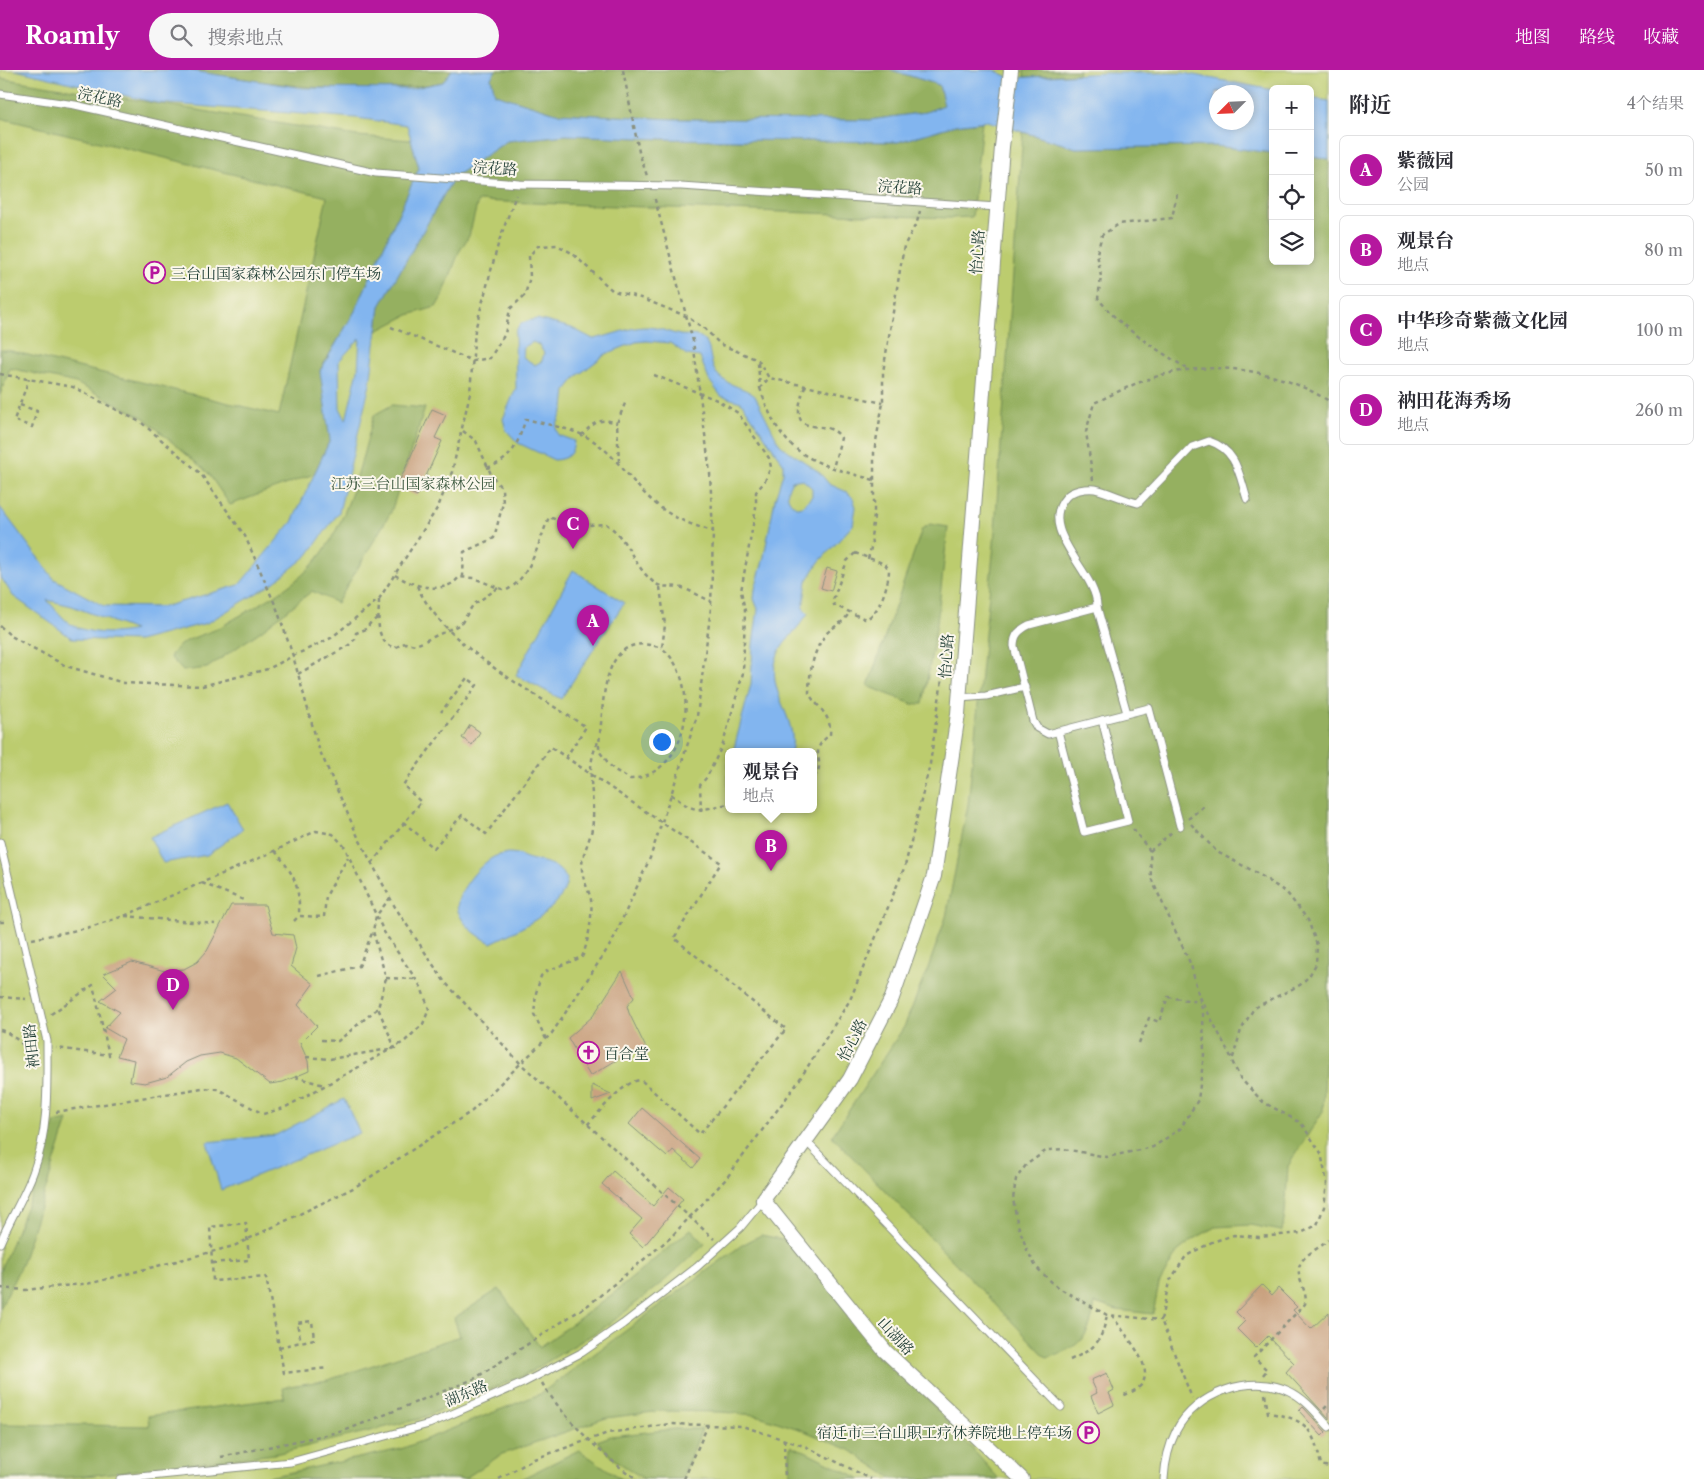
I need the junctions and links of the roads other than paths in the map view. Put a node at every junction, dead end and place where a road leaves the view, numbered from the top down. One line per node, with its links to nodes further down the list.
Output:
1 (1011, 70): 3 (street, 怡心路)
2 (0, 94): 3 (lane, 浣花路)
3 (997, 207): 7 (street, 怡心路)
4 (1247, 499): 5 (lane)
5 (1097, 608): 6 (lane); 8 (lane)
6 (1024, 687): 7 (lane); 10 (lane)
7 (959, 698): 13 (street, 怡心路)
8 (1127, 713): 9 (lane); 11 (lane)
9 (1102, 720): 10 (lane); 10 (lane)
10 (1058, 731)
11 (1183, 823)
12 (0, 842): 15 (lane, 衲田路)
13 (806, 1141): 14 (street, 怡心路); 16 (lane)
14 (763, 1200): 18 (lane, 湖东路); 19 (street, 山湖路)
15 (0, 1242)
16 (1061, 1407)
17 (1329, 1427): 20 (lane)
18 (120, 1479)
19 (1022, 1479)
20 (1164, 1479)

